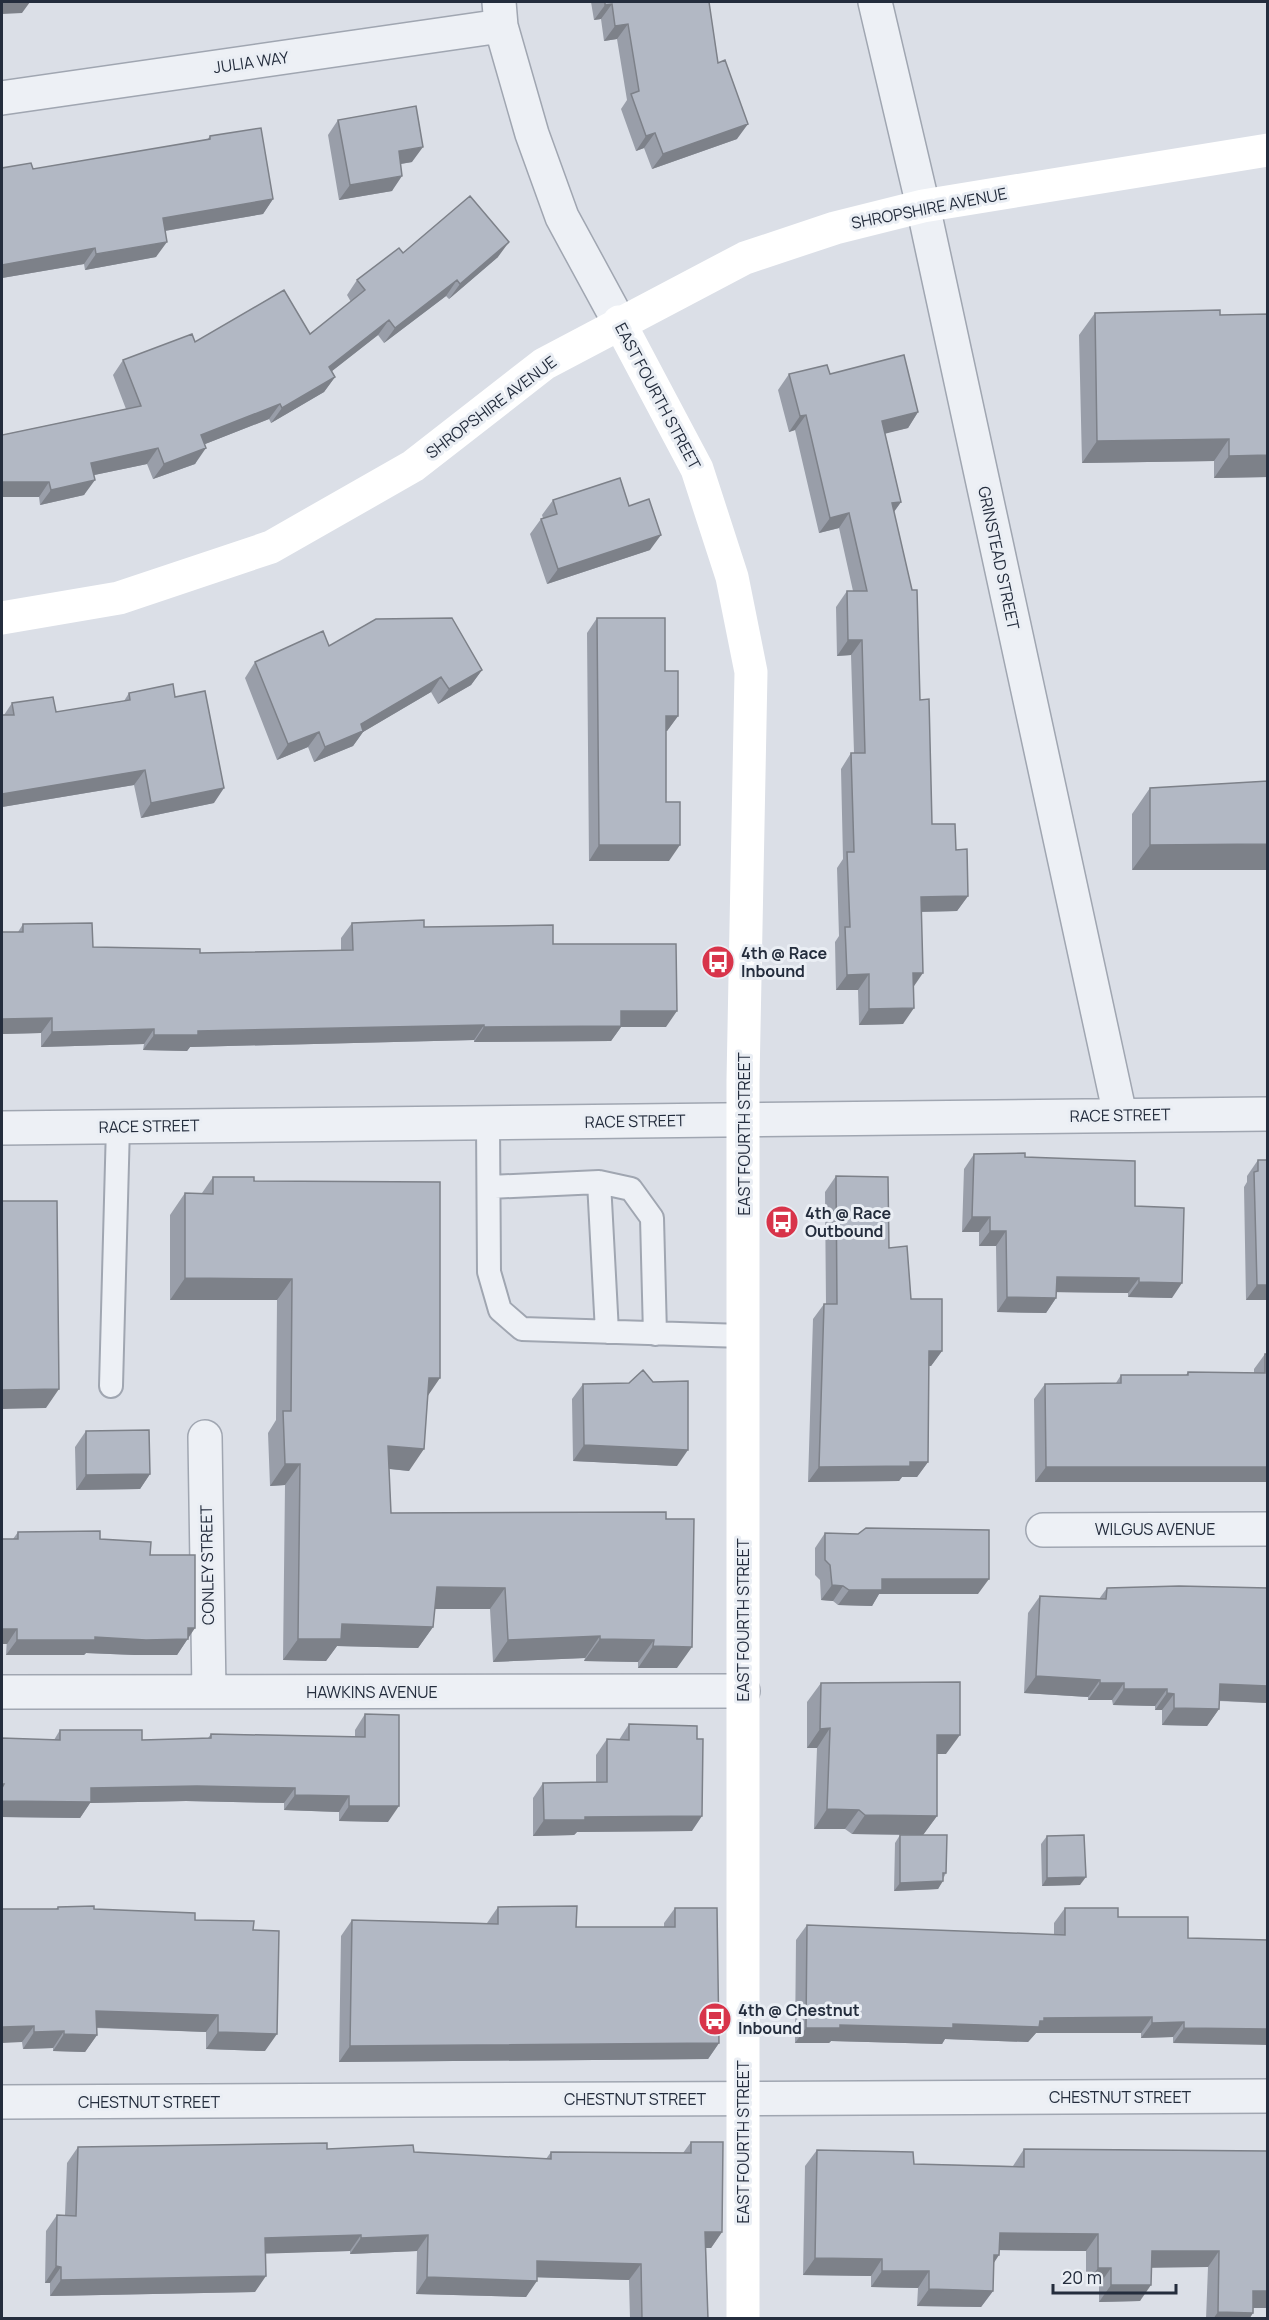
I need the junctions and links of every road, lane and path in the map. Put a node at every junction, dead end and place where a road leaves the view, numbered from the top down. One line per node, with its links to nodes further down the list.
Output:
1 (875, 2): 5 (street, GRINSTEAD STREET)
2 (500, 14): 3 (street, JULIA WAY); 6 (street, EAST FOURTH STREET)
3 (2, 98)
4 (1268, 150): 5 (street, SHROPSHIRE AVENUE)
5 (923, 206): 6 (street, SHROPSHIRE AVENUE); 9 (street, GRINSTEAD STREET)
6 (619, 322): 7 (street, SHROPSHIRE AVENUE); 10 (street, EAST FOURTH STREET)
7 (2, 618)
8 (1268, 1114): 9 (street, RACE STREET)
9 (1120, 1115): 10 (street, RACE STREET)
10 (743, 1120): 11 (street, RACE STREET); 18 (street, EAST FOURTH STREET)
11 (488, 1123): 12 (street, RACE STREET); 15 (lane)
12 (118, 1126): 13 (street, RACE STREET); 19 (lane)
13 (2, 1128)
14 (599, 1182): 15 (lane); 16 (lane); 17 (lane)
15 (490, 1187): 16 (lane)
16 (607, 1332): 17 (lane)
17 (655, 1334): 18 (lane)
18 (743, 1336): 23 (street, EAST FOURTH STREET)
19 (111, 1386)
20 (205, 1437): 25 (street, CONLEY STREET)
21 (1268, 1529): 22 (street, WILGUS AVENUE)
22 (1043, 1530)
23 (743, 1691): 25 (street, HAWKINS AVENUE); 27 (street, EAST FOURTH STREET)
24 (2, 1692): 25 (street, HAWKINS AVENUE)
25 (209, 1692)
26 (1268, 2096): 27 (street, CHESTNUT STREET)
27 (743, 2099): 28 (street, CHESTNUT STREET); 29 (street, EAST FOURTH STREET)
28 (2, 2102)
29 (743, 2319)

